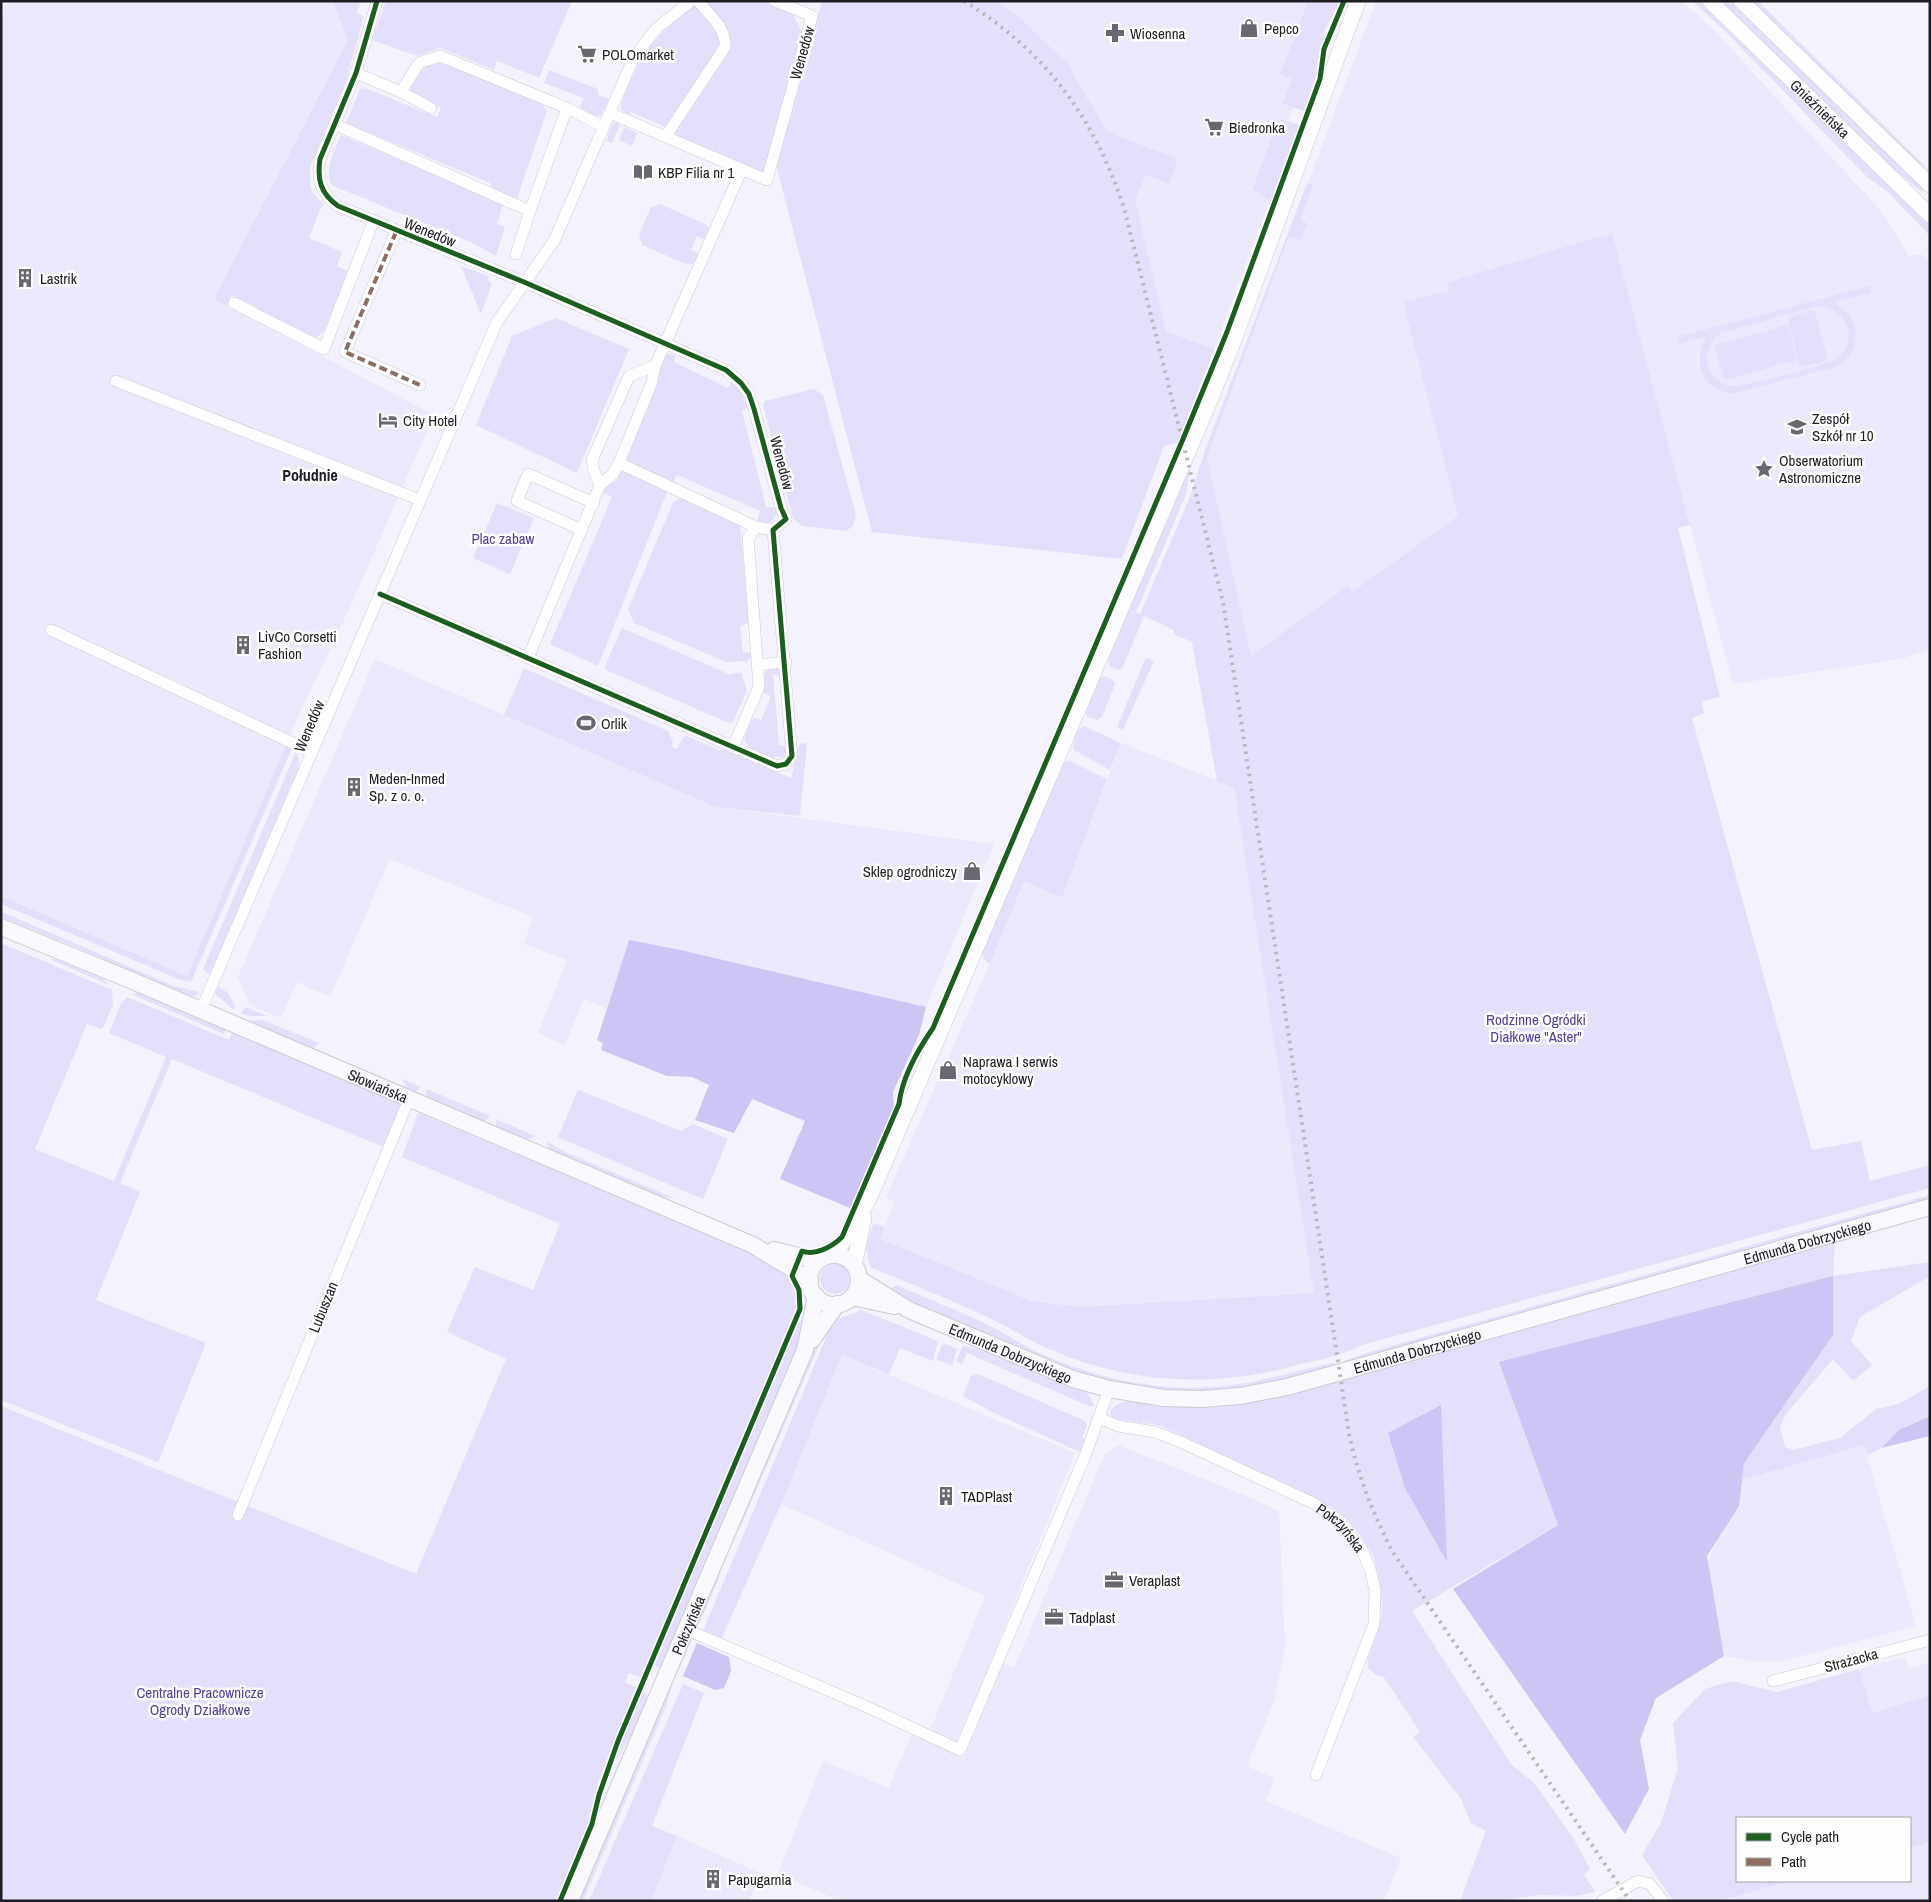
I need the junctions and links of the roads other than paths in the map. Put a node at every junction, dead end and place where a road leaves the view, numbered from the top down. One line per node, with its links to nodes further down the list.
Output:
1 (377, 1): 8 (street, Wenedów)
2 (691, 1): 12 (street, Wenedów)
3 (698, 1): 15 (street)
4 (776, 1): 16 (street, Wenedów)
5 (1358, 1): 46 (street)
6 (1710, 1): 19 (street, Gnieźnieńska)
7 (1742, 1): 17 (street, Gnieźnieńska)
8 (356, 73): 9 (street); 13 (street, Wenedów)
9 (401, 92): 10 (street); 11 (street)
10 (431, 108)
11 (567, 108): 14 (street); 18 (street)
12 (610, 113): 14 (street, Wenedów); 15 (street, Wenedów)
13 (334, 124): 18 (street); 20 (street, Wenedów)
14 (604, 127): 23 (street, Wenedów)
15 (666, 136): 16 (street, Wenedów)
16 (742, 169): 25 (street)
17 (1930, 185)
18 (530, 211): 22 (street)
19 (1930, 215)
20 (373, 222): 21 (street, Wenedów); 24 (street)
21 (396, 232): 23 (street, Wenedów); 28 (street)
22 (516, 254)
23 (524, 282): 25 (street, Wenedów); 31 (street, Wenedów)
24 (234, 303)
25 (665, 343): 26 (street); 35 (street, Wenedów)
26 (655, 366): 29 (street); 30 (street)
27 (116, 382): 31 (street)
28 (420, 385)
29 (619, 463): 30 (street); 33 (street)
30 (600, 485): 32 (street)
31 (420, 500): 36 (street, Wenedów)
32 (594, 503): 34 (street); 34 (street)
33 (756, 527): 35 (street); 40 (street)
34 (582, 530): 38 (street)
35 (773, 530): 39 (street)
36 (380, 594): 38 (street); 42 (street, Wenedów)
37 (51, 630): 42 (street, Wenedów)
38 (528, 658): 41 (street)
39 (786, 662): 40 (street); 41 (street)
40 (758, 665): 41 (street)
41 (733, 747)
42 (312, 752): 44 (street, Wenedów)
43 (1, 927): 44 (main road, Słowiańska)
44 (201, 1010): 45 (main road, Słowiańska)
45 (408, 1099): 48 (main road, Słowiańska); 60 (street, Lubuszan)
46 (869, 1199): 49 (street); 51 (street)
47 (1930, 1207): 58 (main road, Edmunda Dobrzyckiego)
48 (753, 1245): 50 (main road, Słowiańska); 52 (main road, Słowiańska)
49 (835, 1255): 50 (main road); 51 (main road)
50 (818, 1261): 52 (main road)
51 (856, 1272): 54 (main road); 56 (main road, Edmunda Dobrzyckiego)
52 (810, 1280): 53 (main road)
53 (816, 1296): 55 (main road); 57 (main road, Połczyńska)
54 (852, 1297): 55 (main road); 56 (main road, Edmunda Dobrzyckiego)
55 (837, 1304): 57 (main road, Połczyńska)
56 (906, 1309): 58 (main road, Edmunda Dobrzyckiego)
57 (805, 1350): 61 (main road, Połczyńska)
58 (1109, 1389): 59 (street)
59 (1099, 1418): 61 (street); 64 (street, Połczyńska)
60 (238, 1515)
61 (685, 1629): 65 (main road, Połczyńska)
62 (1930, 1640): 63 (street, Strażacka)
63 (1773, 1681)
64 (1316, 1775)
65 (570, 1901)
66 (1602, 1901): 67 (street)
67 (1663, 1901)

